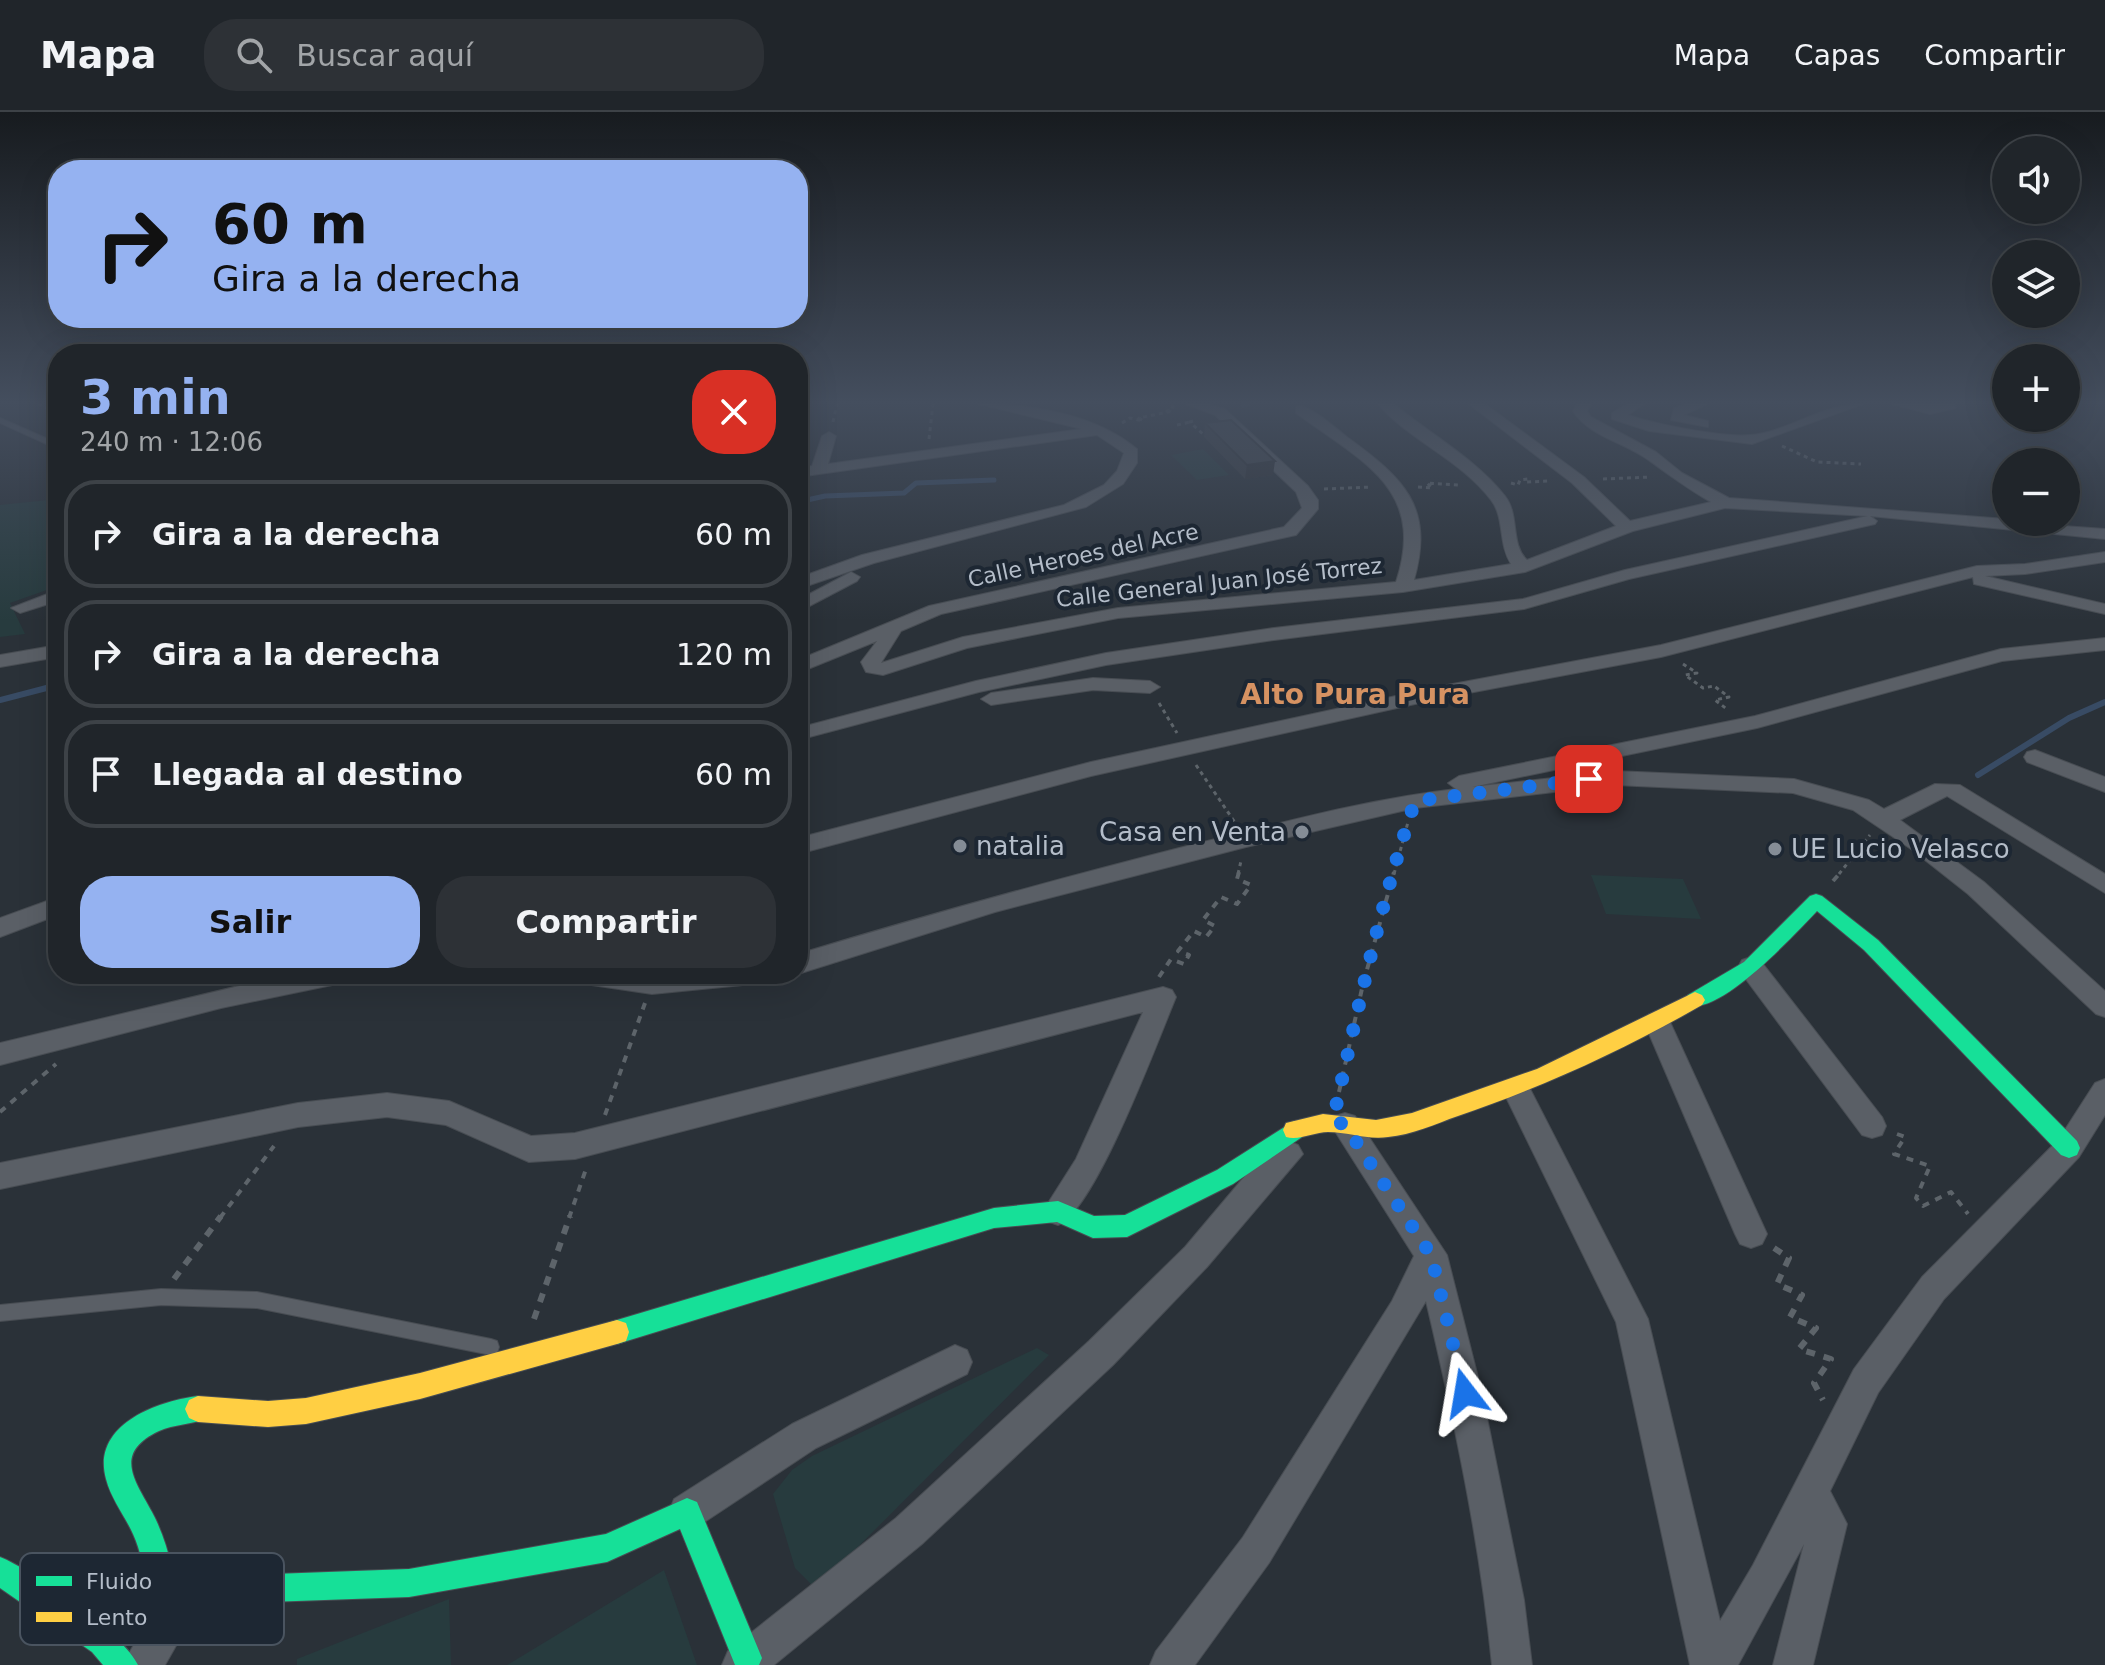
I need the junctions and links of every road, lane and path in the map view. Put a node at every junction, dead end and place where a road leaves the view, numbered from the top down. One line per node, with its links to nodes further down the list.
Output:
1 (1121, 476): 12 (street)
2 (1289, 476): 21 (street, Calle Heroes del Acre)
3 (1381, 476): 16 (street)
4 (1477, 476): 13 (street)
5 (1573, 476): 9 (street)
6 (1678, 476): 7 (street)
7 (1725, 503): 8 (street); 9 (street, Calle General Juan José Torrez)
8 (1915, 515): 10 (street); 29 (street)
9 (1627, 527): 13 (street, Calle General Juan José Torrez)
10 (2105, 534)
11 (2105, 557): 14 (street)
12 (868, 559): 15 (street); 18 (street)
13 (1525, 567): 16 (street, Calle General Juan José Torrez)
14 (1963, 575): 20 (street); 23 (street)
15 (808, 580)
16 (1403, 587): 21 (street, Calle General Juan José Torrez)
17 (48, 598): 19 (street)
18 (808, 601)
19 (20, 608)
20 (2105, 609)
21 (892, 628): 26 (street, Calle Heroes del Acre)
22 (2105, 644): 28 (street)
23 (1661, 651): 28 (path); 35 (street)
24 (48, 653): 25 (street)
25 (0, 661)
26 (808, 663)
27 (1150, 687): 30 (street)
28 (1757, 722): 33 (street)
29 (808, 731)
30 (808, 741)
31 (2035, 757): 32 (street)
32 (2105, 785)
33 (1415, 801): 34 (street); 40 (street); 51 (path)
34 (1885, 818): 36 (street); 37 (path); 43 (street)
35 (808, 843)
36 (2105, 885)
37 (1816, 901): 41 (street); 53 (street)
38 (48, 910): 39 (street)
39 (0, 928)
40 (808, 961)
41 (1751, 967): 44 (street); 52 (street)
42 (292, 984): 45 (street)
43 (2105, 1007)
44 (1657, 1022): 47 (street); 57 (street)
45 (0, 1054)
46 (65, 1057): 49 (path)
47 (1516, 1089): 51 (street); 77 (street)
48 (2105, 1091): 53 (street)
49 (0, 1112)
50 (298, 1115): 54 (street); 55 (street); 59 (path)
51 (1339, 1123): 55 (street); 58 (street); 72 (street)
52 (1872, 1126): 56 (path)
53 (2069, 1148): 63 (street)
54 (0, 1176)
55 (1058, 1211): 61 (street)
56 (1972, 1218)
57 (1751, 1234): 63 (path)
58 (1431, 1255): 75 (street); 76 (street)
59 (161, 1297): 60 (lane); 61 (lane)
60 (0, 1313)
61 (520, 1359): 66 (street)
62 (955, 1362): 65 (street)
63 (1839, 1431): 64 (street)
64 (1812, 1495): 78 (street); 79 (street)
65 (687, 1512): 69 (street); 72 (street)
66 (153, 1553)
67 (0, 1571): 68 (street)
68 (20, 1585)
69 (284, 1588)
70 (105, 1645): 73 (street)
71 (154, 1645): 74 (street)
72 (744, 1662)
73 (123, 1665)
74 (142, 1665)
75 (1170, 1665)
76 (1512, 1665)
77 (1710, 1665)
78 (1716, 1665)
79 (1793, 1665)

